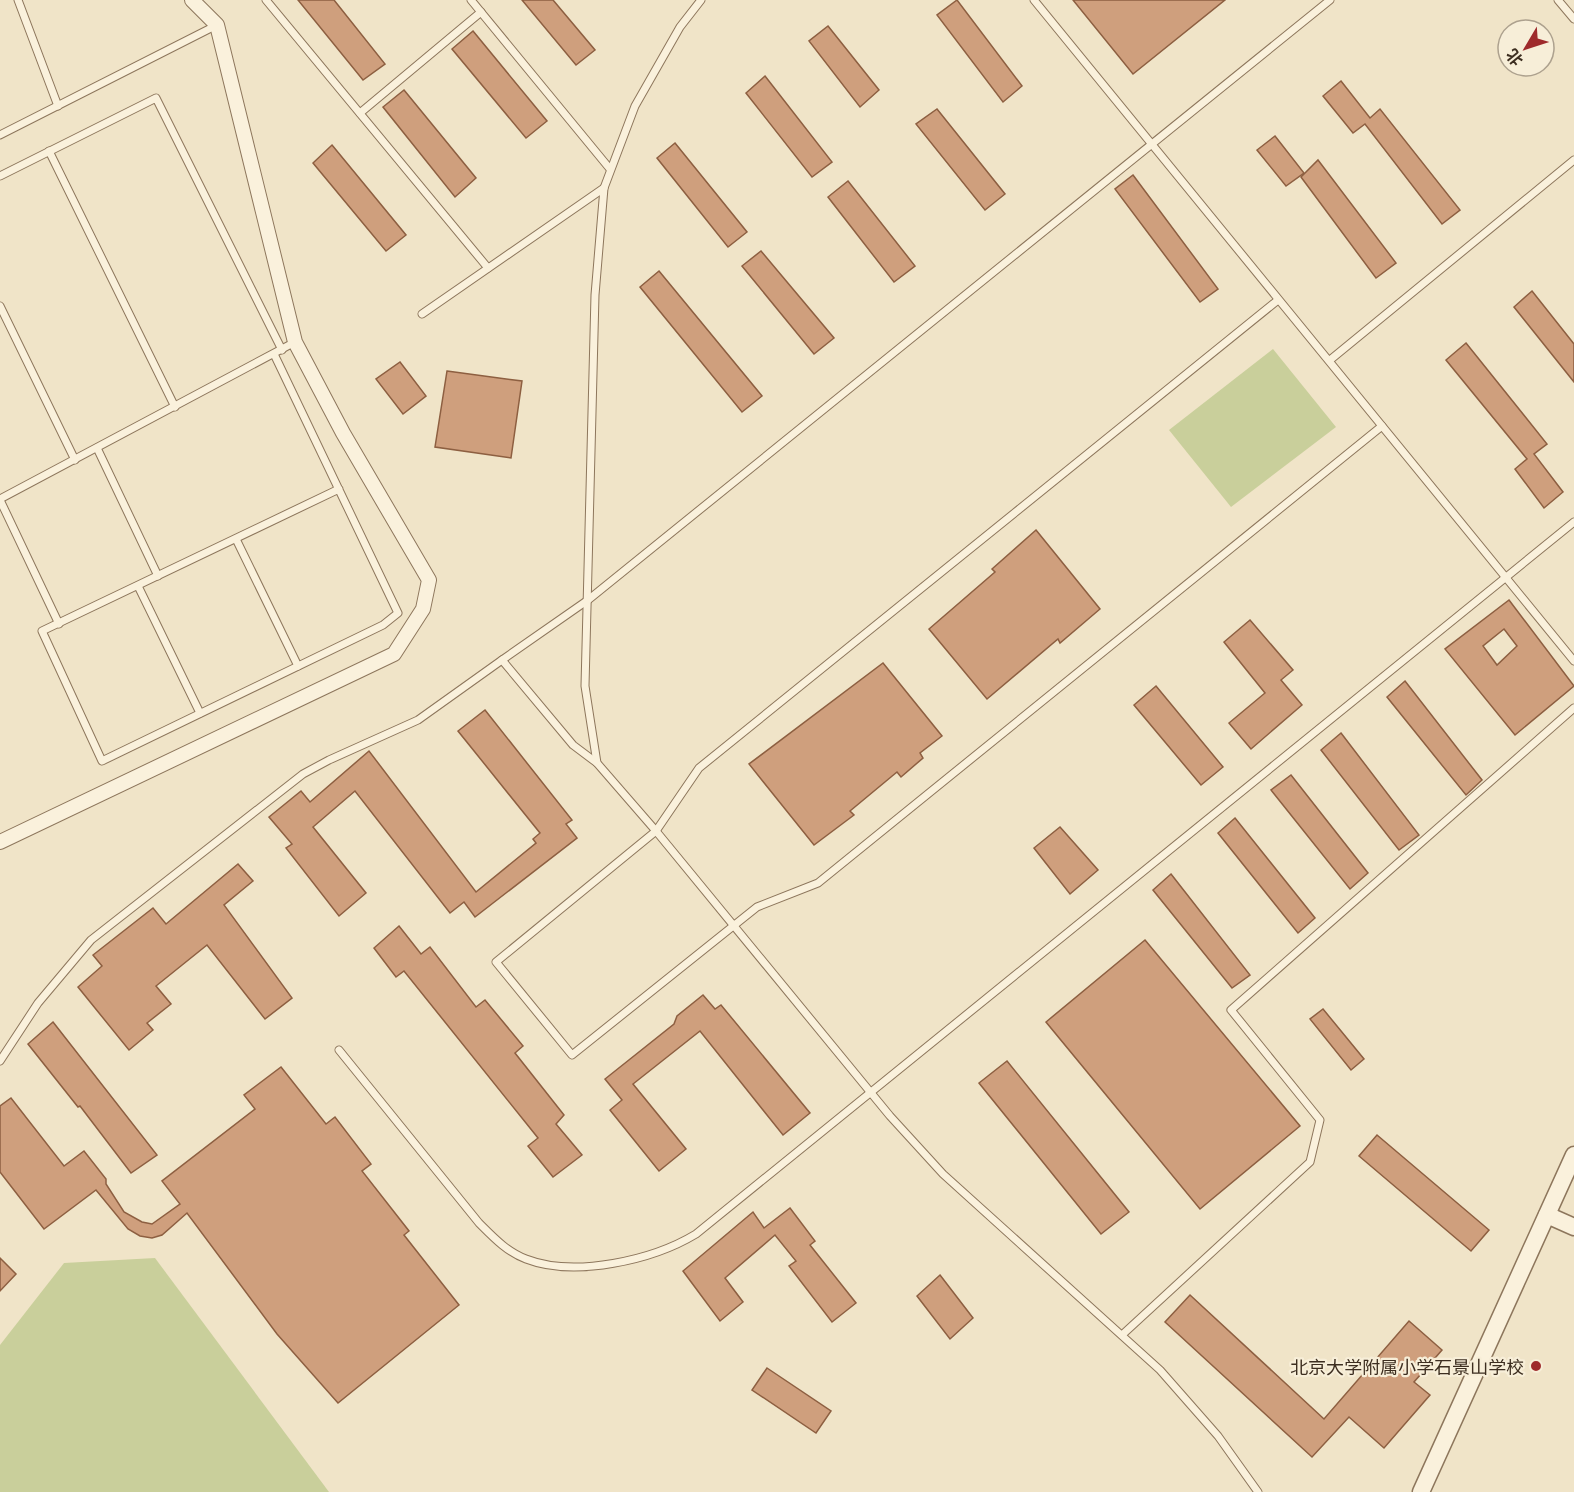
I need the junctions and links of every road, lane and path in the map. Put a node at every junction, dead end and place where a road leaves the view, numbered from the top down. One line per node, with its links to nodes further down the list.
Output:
1 (18, 0): 12 (lane)
2 (192, 0): 11 (street)
3 (267, 0): 13 (lane)
4 (471, 0): 9 (lane)
5 (701, 0): 18 (lane)
6 (1034, 0): 15 (lane)
7 (1330, 0): 15 (lane)
8 (1558, 0): 10 (lane)
9 (481, 12): 13 (lane); 18 (lane)
10 (1574, 19)
11 (217, 25): 12 (lane); 25 (street)
12 (57, 106): 14 (lane)
13 (360, 113): 21 (lane)
14 (0, 135)
15 (1151, 144): 22 (lane); 40 (lane)
16 (49, 151): 19 (lane); 26 (lane); 29 (lane)
17 (1574, 160): 28 (lane)
18 (610, 169): 20 (lane)
19 (0, 176)
20 (604, 188): 21 (lane); 40 (lane)
21 (488, 268): 24 (lane)
22 (1278, 300): 28 (lane); 48 (lane)
23 (0, 306): 32 (lane)
24 (422, 314)
25 (295, 342): 26 (lane); 49 (street)
26 (282, 350): 27 (lane)
27 (274, 354): 29 (lane); 33 (lane)
28 (1330, 360): 30 (lane)
29 (175, 408): 31 (lane)
30 (1382, 426): 38 (lane); 50 (lane)
31 (97, 448): 32 (lane); 37 (lane)
32 (75, 460): 34 (lane)
33 (339, 489): 36 (lane); 44 (lane)
34 (0, 499): 41 (lane)
35 (1574, 522): 38 (lane)
36 (236, 539): 37 (lane); 44 (lane)
37 (158, 576): 39 (lane)
38 (1507, 577): 43 (lane); 53 (lane)
39 (138, 586): 41 (lane); 46 (lane)
40 (588, 600): 42 (lane); 47 (lane)
41 (59, 624): 46 (lane)
42 (502, 660): 47 (lane); 52 (lane)
43 (1574, 661)
44 (298, 666): 46 (lane)
45 (1574, 708): 57 (lane)
46 (200, 713)
47 (597, 763): 48 (lane)
48 (656, 831): 50 (lane); 50 (lane)
49 (0, 842)
50 (734, 927): 53 (lane)
51 (339, 1050): 53 (lane)
52 (0, 1061)
53 (871, 1094): 57 (lane)
54 (1574, 1155): 55 (street)
55 (1547, 1215): 56 (street); 59 (street)
56 (1574, 1227)
57 (1122, 1335): 58 (lane)
58 (1257, 1492)
59 (1421, 1492)

